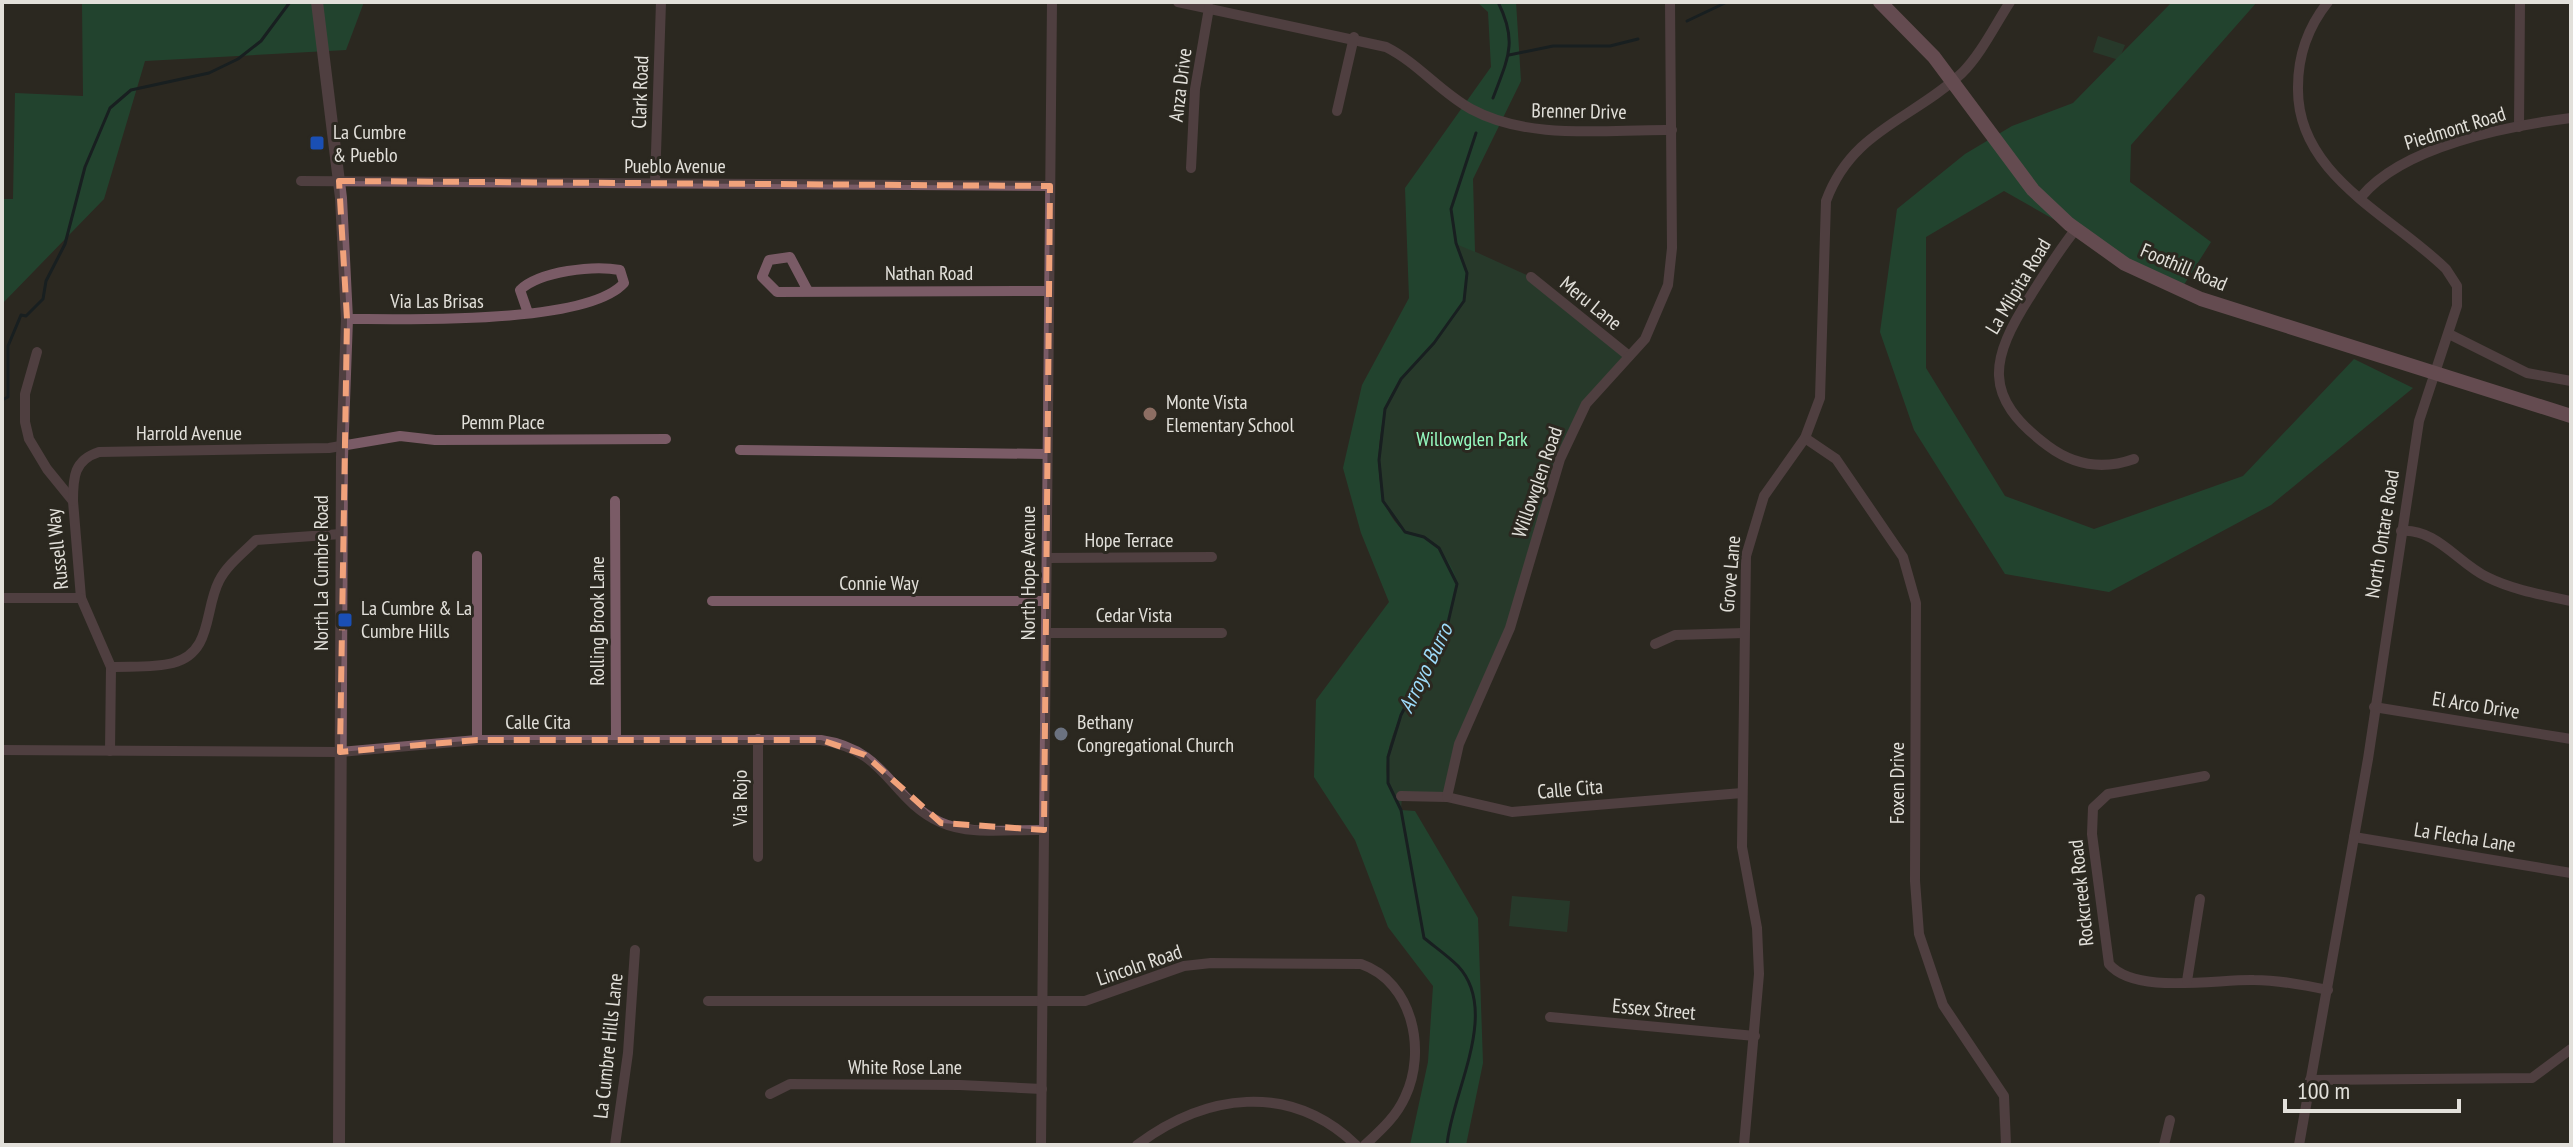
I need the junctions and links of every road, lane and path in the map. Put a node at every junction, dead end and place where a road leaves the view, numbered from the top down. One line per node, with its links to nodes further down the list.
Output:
1 (317, 2): 19 (street, North La Cumbre Road)
2 (661, 2): 20 (street, Clark Road)
3 (1052, 2): 21 (street, North Hope Avenue)
4 (1178, 2): 10 (street, Brenner Drive)
5 (1670, 2): 16 (street, Willowglen Road)
6 (1880, 2): 12 (main road, Foothill Road)
7 (2010, 2): 12 (street, Grove Lane)
8 (2328, 2): 22 (street, North Ontare Road)
9 (2520, 2): 15 (street)
10 (1209, 8): 11 (street, Brenner Drive); 17 (street, Anza Drive)
11 (1354, 37): 13 (street); 16 (street, Brenner Drive)
12 (1953, 81): 23 (main road, Foothill Road); 35 (street, Grove Lane)
13 (1337, 111)
14 (2571, 118): 15 (street, Piedmont Road)
15 (2519, 127): 22 (street, Piedmont Road)
16 (1672, 130): 31 (street, Willowglen Road)
17 (1191, 168)
18 (301, 181): 19 (street, Pueblo Avenue)
19 (339, 181): 20 (street, Pueblo Avenue); 28 (street, North La Cumbre Road)
20 (655, 183): 21 (street, Pueblo Avenue)
21 (1050, 186): 26 (street, North Hope Avenue)
22 (2361, 197): 29 (street, North Ontare Road)
23 (2076, 229): 32 (main road, Foothill Road); 40 (street, La Milpita Road)
24 (1531, 277): 31 (street, Meru Lane)
25 (808, 291): 25 (street, Nathan Road); 26 (street, Nathan Road)
26 (1049, 291): 39 (street, North Hope Avenue)
27 (528, 313): 27 (street, Via Las Brisas); 28 (street, Via Las Brisas)
28 (347, 319): 37 (street, North La Cumbre Road)
29 (2449, 334): 32 (street, North Ontare Road); 33 (street)
30 (37, 352): 41 (street, Russell Way)
31 (1629, 356): 69 (street, Willowglen Road)
32 (2436, 373): 34 (main road, Foothill Road); 43 (street, North Ontare Road)
33 (2571, 381)
34 (2571, 416)
35 (1805, 438): 55 (street, Grove Lane); 94 (street, Foxen Drive)
36 (666, 439): 37 (street, Pemm Place)
37 (342, 446): 41 (street, Harrold Avenue); 44 (street, North La Cumbre Road)
38 (740, 450): 39 (street)
39 (1046, 454): 47 (street, North Hope Avenue)
40 (2134, 459)
41 (73, 501): 49 (street, Russell Way)
42 (615, 501): 62 (street, Rolling Brook Lane)
43 (2401, 531): 52 (street); 58 (street, North Ontare Road)
44 (341, 534): 57 (street); 65 (street, North La Cumbre Road)
45 (477, 556): 61 (street)
46 (1212, 557): 47 (street, Hope Terrace)
47 (1047, 558): 51 (street, North Hope Avenue)
48 (2, 598): 49 (street)
49 (81, 598): 57 (street, Russell Way)
50 (712, 601): 51 (street, Connie Way)
51 (1046, 601): 53 (street, North Hope Avenue)
52 (2571, 601)
53 (1046, 633): 54 (street, Cedar Vista); 70 (street, North Hope Avenue)
54 (1222, 633)
55 (1744, 633): 56 (street); 67 (street, Grove Lane)
56 (1655, 644)
57 (111, 667): 64 (street, Russell Way)
58 (2374, 707): 60 (street, El Arco Drive); 71 (street, North Ontare Road)
59 (758, 739): 62 (street, Calle Cita); 70 (street, Calle Cita); 72 (street, Via Rojo)
60 (2571, 739)
61 (477, 740): 62 (street, Calle Cita); 65 (street, Calle Cita)
62 (616, 740)
63 (2, 750): 64 (street, Calle Cita)
64 (110, 751): 65 (street, Calle Cita)
65 (340, 752): 87 (street, North La Cumbre Road)
66 (2205, 776): 76 (street, Rockcreek Road)
67 (1742, 793): 69 (street, Calle Cita); 81 (street, Grove Lane)
68 (1401, 796): 69 (street, Calle Cita)
69 (1447, 797)
70 (1044, 830): 79 (street, North Hope Avenue)
71 (2354, 837): 73 (street, La Flecha Lane); 77 (street, North Ontare Road)
72 (758, 857)
73 (2571, 873)
74 (2200, 899): 76 (street)
75 (635, 950): 88 (street, La Cumbre Hills Lane)
76 (2187, 981): 77 (street, Rockcreek Road)
77 (2328, 990): 83 (street, North Ontare Road)
78 (708, 1001): 79 (street, Lincoln Road)
79 (1042, 1003): 84 (street, North Hope Avenue); 92 (street, Lincoln Road)
80 (1550, 1017): 81 (street, Essex Street)
81 (1755, 1036): 93 (street, Grove Lane)
82 (2571, 1049): 83 (street)
83 (2310, 1080): 96 (street, North Ontare Road)
84 (1042, 1089): 85 (street, White Rose Lane); 89 (street, North Hope Avenue)
85 (770, 1094)
86 (2170, 1120): 95 (street)
87 (339, 1145)
88 (615, 1145)
89 (1041, 1145)
90 (1137, 1145): 91 (street)
91 (1356, 1145)
92 (1365, 1145)
93 (1744, 1145)
94 (2006, 1145)
95 (2164, 1145)
96 (2299, 1145)

